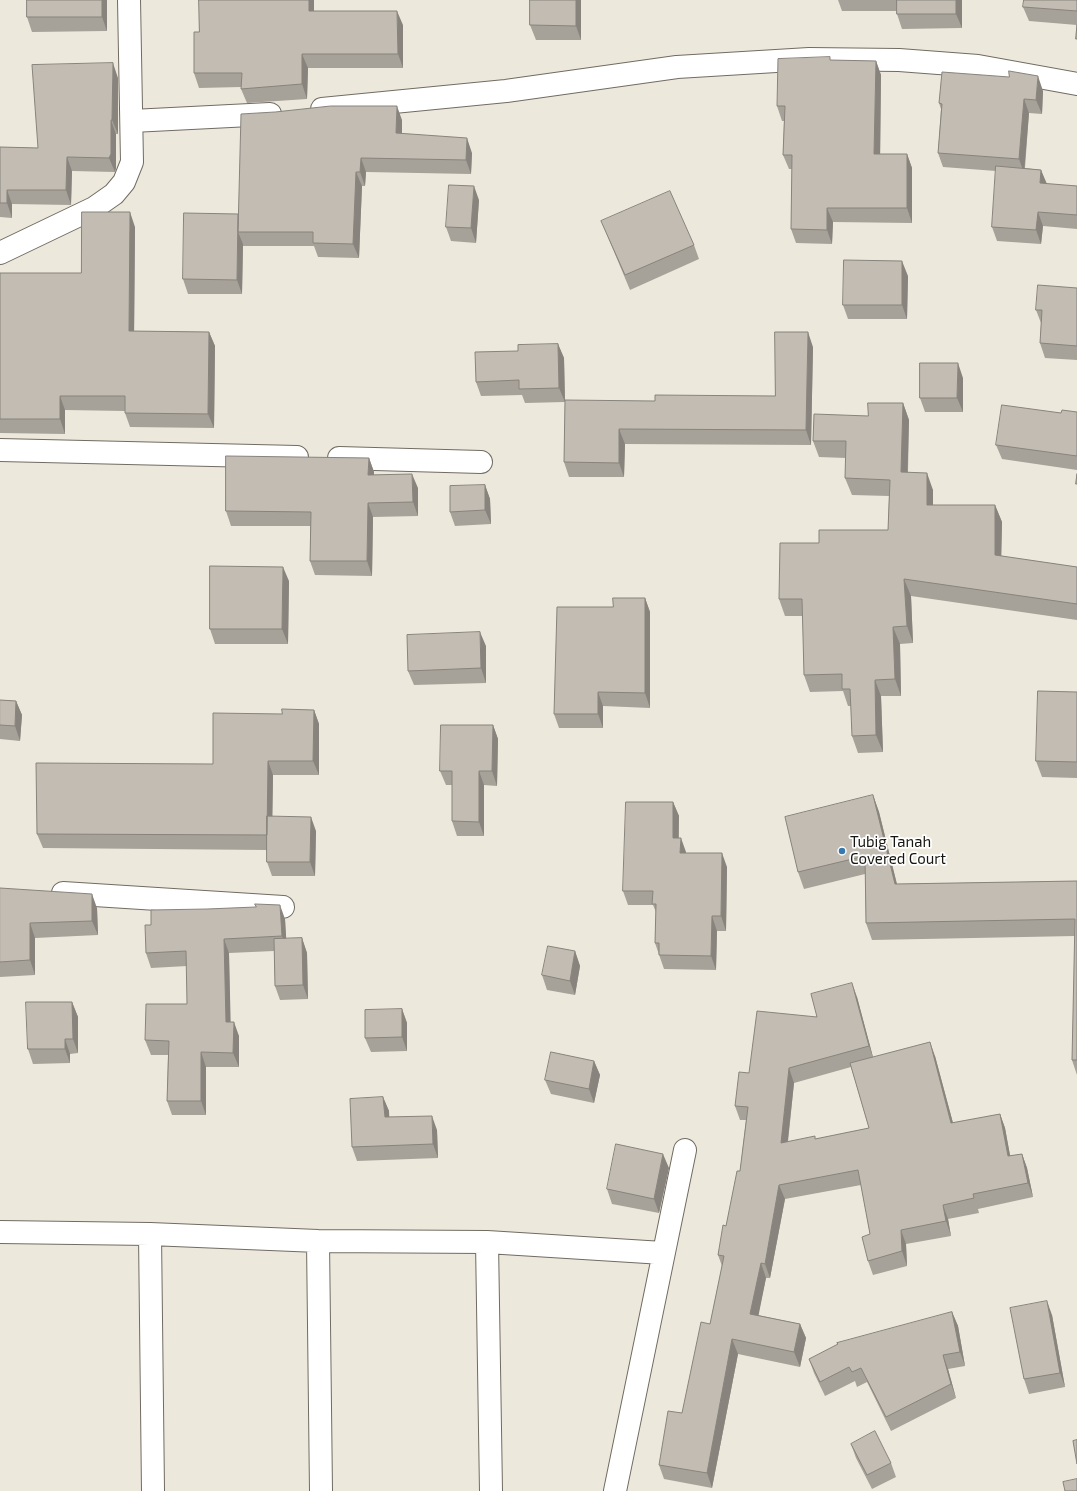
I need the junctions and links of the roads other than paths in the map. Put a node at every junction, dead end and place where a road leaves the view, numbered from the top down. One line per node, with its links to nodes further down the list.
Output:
1 (129, 0): 3 (street)
2 (1077, 84): 3 (street)
3 (132, 121): 4 (street)
4 (0, 253)
5 (0, 450): 6 (street)
6 (482, 462)
7 (47, 892): 8 (street)
8 (283, 907)
9 (685, 1150): 14 (street)
10 (0, 1232): 11 (street)
11 (150, 1234): 12 (street); 15 (street)
12 (318, 1241): 13 (street); 16 (street)
13 (486, 1242): 14 (street); 17 (street)
14 (664, 1253): 18 (street)
15 (153, 1491)
16 (321, 1491)
17 (491, 1491)
18 (615, 1491)

